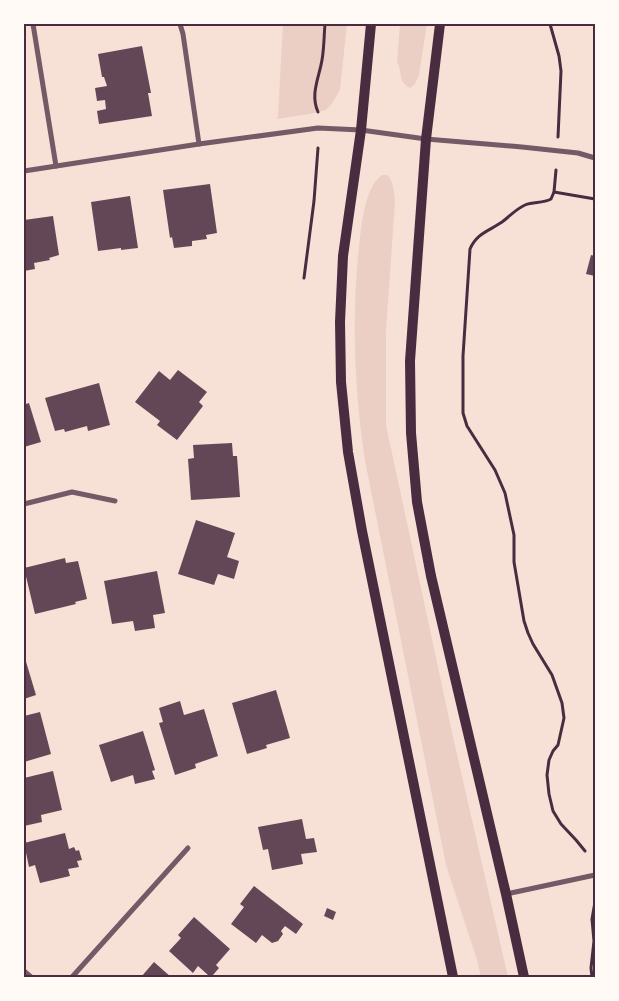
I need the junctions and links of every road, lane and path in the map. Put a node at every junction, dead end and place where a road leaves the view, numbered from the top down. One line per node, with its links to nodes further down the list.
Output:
1 (33, 24): 2 (street); 15 (street)
2 (41, 24)
3 (180, 24): 12 (street)
4 (325, 24): 8 (path)
5 (371, 24): 9 (main road)
6 (440, 24): 11 (main road)
7 (550, 24): 10 (path)
8 (318, 112)
9 (362, 130): 11 (street); 12 (street); 31 (main road)
10 (558, 137)
11 (426, 139): 14 (street); 26 (main road)
12 (199, 144): 15 (street)
13 (318, 148): 20 (path)
14 (595, 158)
15 (56, 166): 17 (street)
16 (556, 170): 18 (path)
17 (24, 171)
18 (554, 192): 19 (path); 24 (path)
19 (595, 199)
20 (304, 278)
21 (115, 501): 22 (street)
22 (24, 504)
23 (188, 848): 30 (street)
24 (585, 851)
25 (595, 875): 26 (street)
26 (506, 894): 32 (main road)
27 (595, 902): 33 (path)
28 (24, 971): 29 (street)
29 (31, 977)
30 (72, 977)
31 (453, 977)
32 (524, 977)
33 (592, 977)

